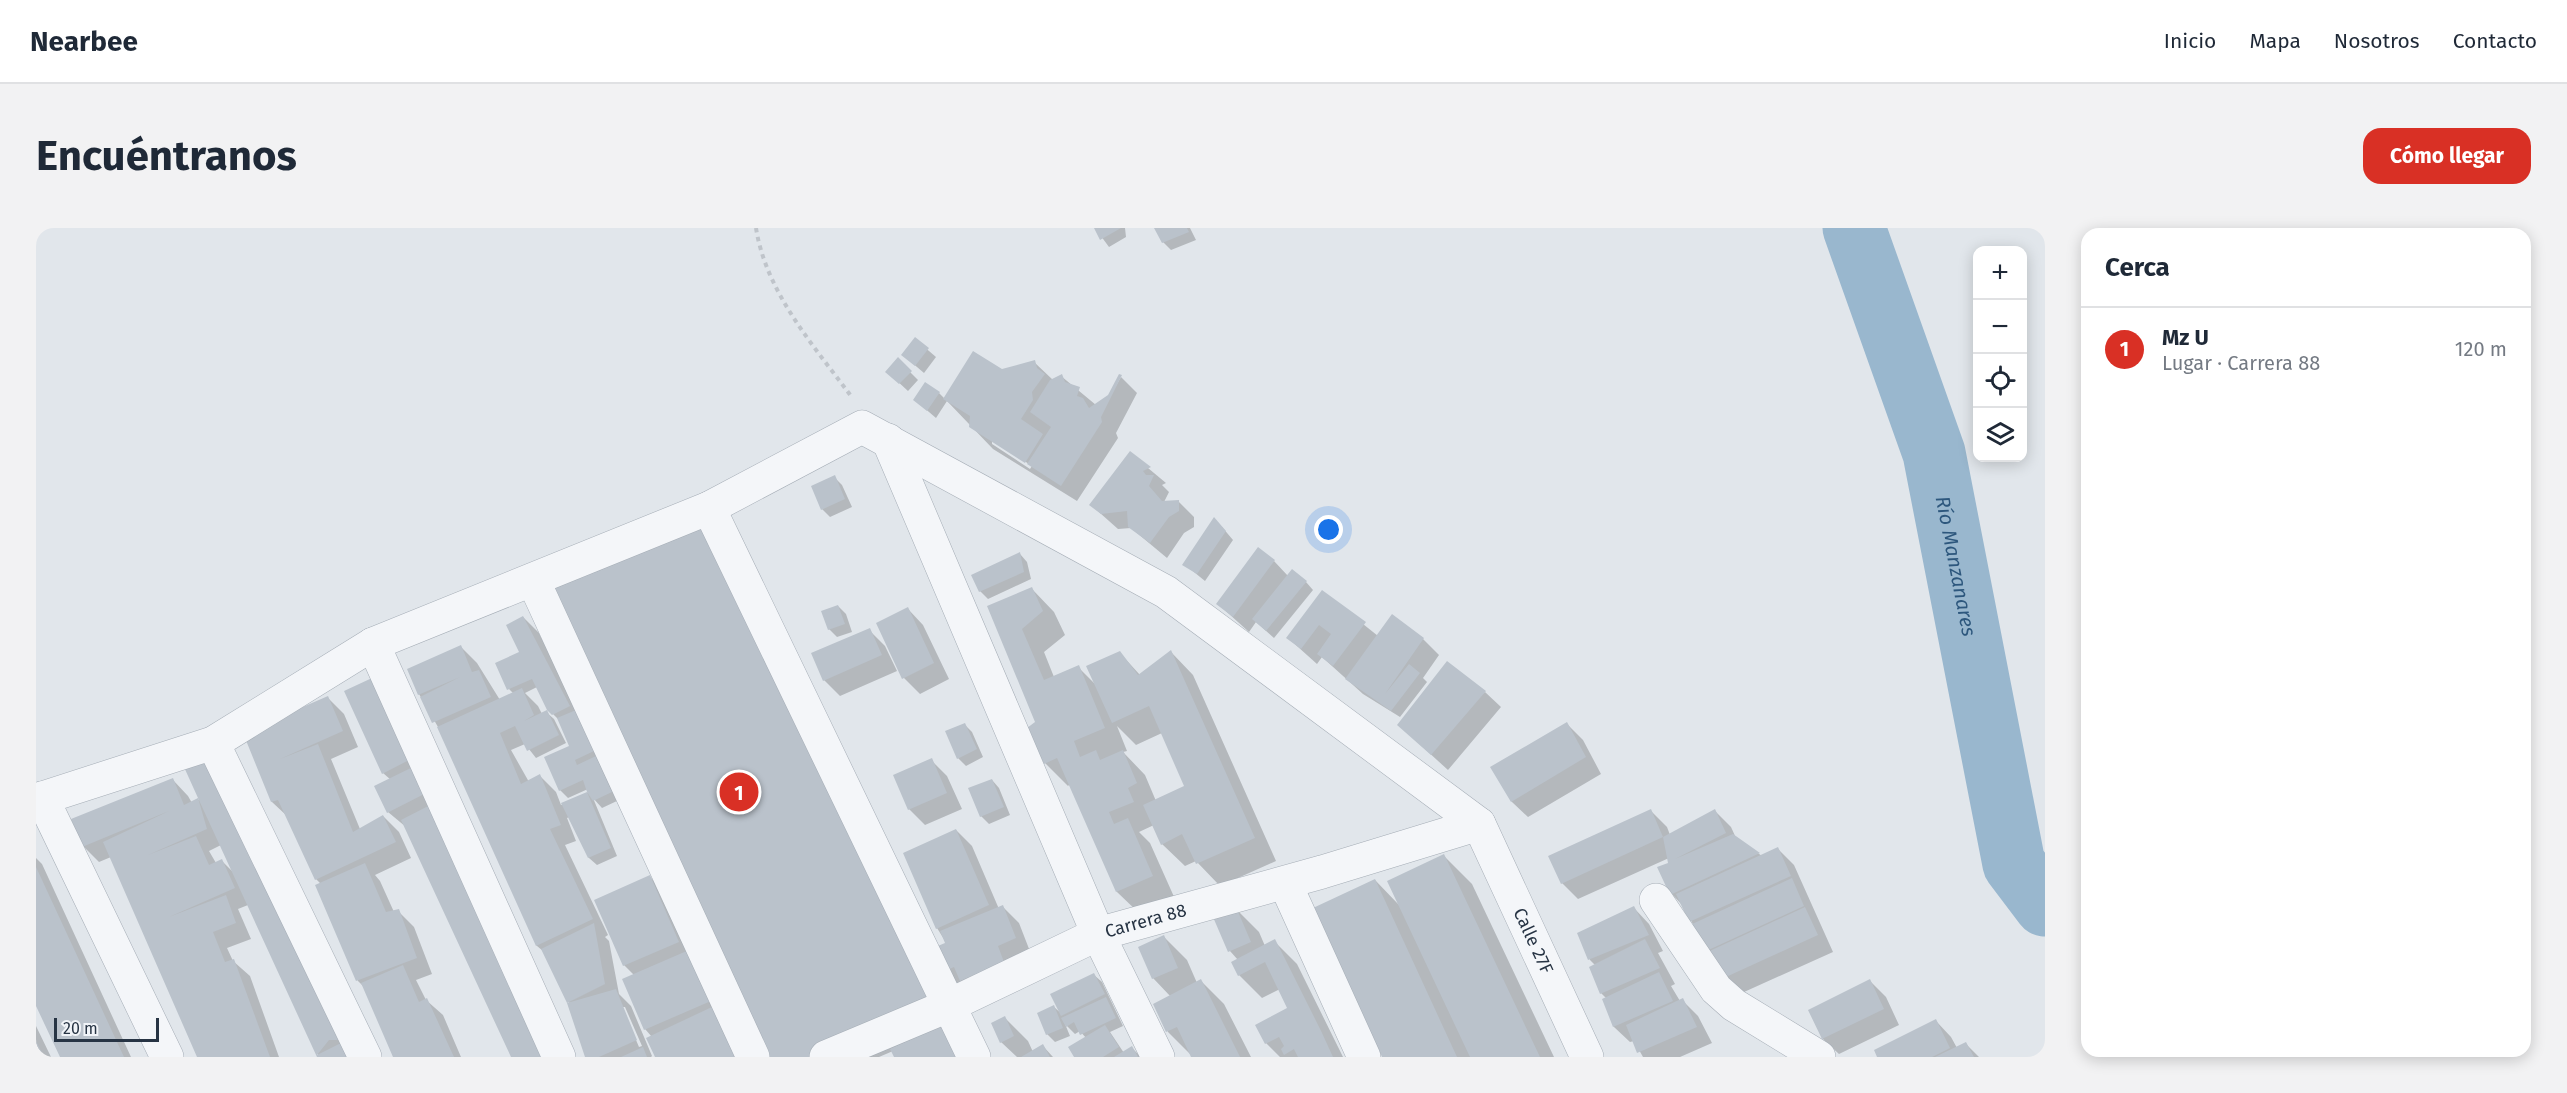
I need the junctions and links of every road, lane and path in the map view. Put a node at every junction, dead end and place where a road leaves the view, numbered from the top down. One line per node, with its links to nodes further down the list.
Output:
1 (756, 228): 2 (path)
2 (875, 434): 3 (street); 8 (street); 11 (street)
3 (709, 508): 4 (street); 12 (street)
4 (533, 580): 5 (street); 16 (street)
5 (373, 644): 6 (street); 15 (street)
6 (213, 743): 7 (street); 14 (street)
7 (39, 799): 13 (street)
8 (1479, 824): 9 (street, Carrera 88); 21 (street, Calle 27F)
9 (1285, 883): 11 (street, Carrera 88); 20 (street)
10 (1656, 900): 22 (street)
11 (1098, 934): 12 (street, Carrera 88); 19 (street)
12 (950, 1005): 17 (street, Carrera 88); 18 (street)
13 (167, 1057)
14 (364, 1057)
15 (559, 1057)
16 (753, 1057)
17 (826, 1057)
18 (974, 1057)
19 (1158, 1057)
20 (1364, 1057)
21 (1587, 1057)
22 (1819, 1057)

